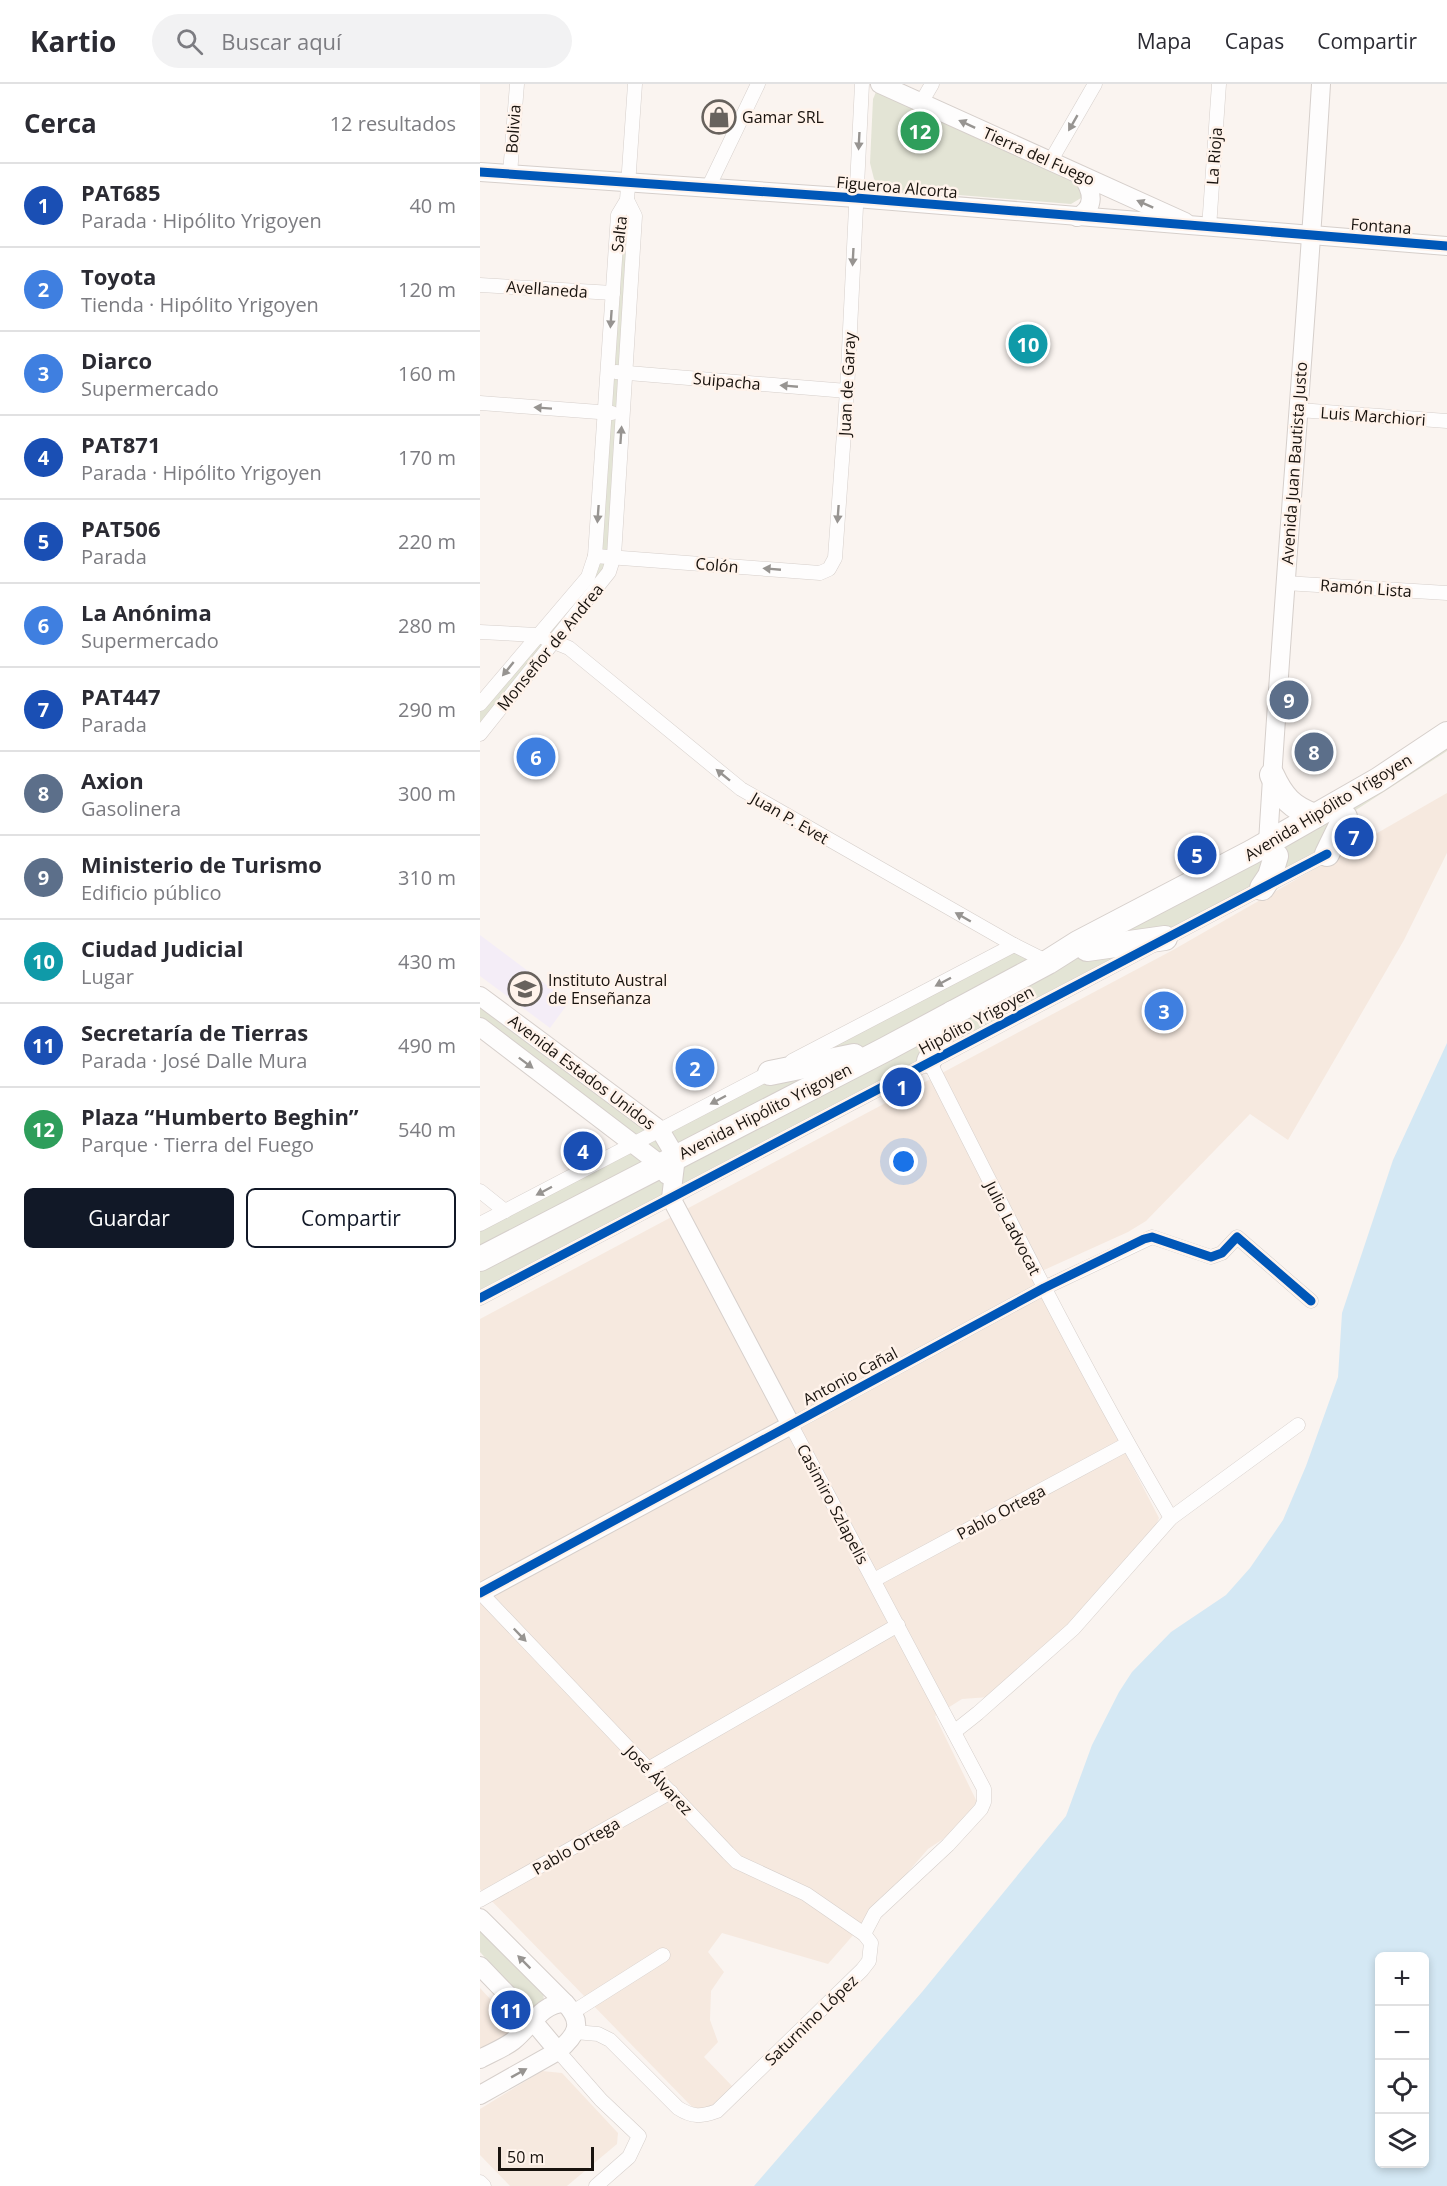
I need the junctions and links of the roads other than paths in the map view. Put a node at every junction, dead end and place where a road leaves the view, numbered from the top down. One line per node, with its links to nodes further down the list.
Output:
1 (517, 84): 13 (street, Bolivia)
2 (635, 84): 16 (street, Salta)
3 (758, 84): 15 (street)
4 (862, 84): 17 (street, Juan de Garay, one-way to 17)
5 (880, 84): 10 (street, Tierra del Fuego)
6 (932, 84): 10 (street)
7 (1095, 84): 11 (street, one-way to 11)
8 (1219, 84): 19 (street, La Rioja)
9 (1321, 84): 20 (street, Avenida Juan Bautista Justo)
10 (921, 103): 11 (street, Tierra del Fuego, one-way to 10)
11 (1050, 162): 14 (street, Tierra del Fuego)
12 (480, 172): 13 (street, Figueroa Alcorta)
13 (510, 174): 16 (street, Figueroa Alcorta)
14 (1082, 176): 18 (street); 19 (street, Tierra del Fuego, one-way to 14)
15 (708, 188): 16 (street, Figueroa Alcorta); 17 (street, Figueroa Alcorta)
16 (628, 191): 23 (street, Salta); 25 (street, Salta)
17 (856, 198): 18 (street, Figueroa Alcorta); 26 (street, Juan de Garay, one-way to 26)
18 (1077, 217): 19 (street, Figueroa Alcorta)
19 (1203, 228): 20 (street, Figueroa Alcorta)
20 (1312, 236): 21 (street, Fontana); 28 (street, Avenida Juan Bautista Justo)
21 (1447, 246)
22 (480, 285): 23 (street, Avellaneda)
23 (613, 293): 24 (street, Salta, one-way to 24)
24 (608, 371): 25 (street, Suipacha); 29 (street, Salta)
25 (625, 373): 26 (street, Suipacha, one-way to 25); 30 (street, Salta)
26 (847, 391): 33 (street, Juan de Garay, one-way to 33)
27 (480, 403): 29 (street, one-way to 27)
28 (1299, 410): 31 (street, Luis Marchiori); 34 (street, Avenida Juan Bautista Justo)
29 (605, 412): 30 (street); 32 (street, Salta, one-way to 32)
30 (623, 413): 32 (street, Salta, one-way to 30)
31 (1447, 421)
32 (604, 556): 33 (street, Colón, one-way to 32); 37 (street, Monseñor de Andrea); 38 (street, Monseñor de Andrea)
33 (829, 569)
34 (1285, 583): 35 (street, Ramón Lista); 43 (street, Avenida Juan Bautista Justo)
35 (1447, 593)
36 (480, 632): 37 (street)
37 (537, 635): 38 (street); 39 (street, Monseñor de Andrea, one-way to 39)
38 (554, 642): 40 (street, Monseñor de Andrea); 50 (street, Juan P. Evet, one-way to 38)
39 (480, 704)
40 (480, 734)
41 (1447, 734): 44 (highway, Avenida Hipólito Yrigoyen)
42 (1447, 751): 45 (highway, Avenida Hipólito Yrigoyen)
43 (1272, 775): 44 (highway); 46 (street, Avenida Juan Bautista Justo)
44 (1315, 816): 46 (highway, Avenida Hipólito Yrigoyen)
45 (1345, 817): 46 (highway, Avenida Hipólito Yrigoyen); 47 (highway)
46 (1272, 849): 48 (highway); 51 (highway, Avenida Hipólito Yrigoyen); 52 (highway, Avenida Hipólito Yrigoyen)
47 (1327, 854): 48 (street, Hipólito Yrigoyen)
48 (1262, 888): 49 (street, Hipólito Yrigoyen)
49 (1165, 938): 51 (highway); 57 (street, Hipólito Yrigoyen)
50 (1014, 945): 52 (street, Juan P. Evet); 58 (street, one-way to 58)
51 (1087, 949): 52 (highway, Avenida Hipólito Yrigoyen)
52 (1048, 962): 54 (highway, Avenida Hipólito Yrigoyen)
53 (480, 996): 59 (street, Avenida Estados Unidos)
54 (953, 1013): 56 (highway, Avenida Hipólito Yrigoyen); 57 (highway)
55 (480, 1027): 60 (street, Avenida Estados Unidos, one-way to 60)
56 (886, 1049): 58 (highway); 61 (highway, Avenida Hipólito Yrigoyen)
57 (929, 1062): 63 (street, Hipólito Yrigoyen); 67 (street, Julio Ladvocat)
58 (770, 1073): 59 (street, one-way to 59)
59 (660, 1130): 60 (street); 61 (street, Avenida Estados Unidos)
60 (633, 1144): 61 (street, Avenida Estados Unidos); 64 (street, one-way to 64)
61 (669, 1161): 63 (street, Casimiro Szlapelis); 66 (highway, Avenida Hipólito Yrigoyen)
62 (480, 1191): 64 (street)
63 (673, 1192): 68 (street, Hipólito Yrigoyen); 70 (street, Casimiro Szlapelis)
64 (505, 1211): 65 (street)
65 (480, 1224)
66 (483, 1256)
67 (1044, 1288): 69 (street, Antonio Cañal); 70 (street, Antonio Cañal); 72 (street, Julio Ladvocat)
68 (480, 1298)
69 (1311, 1301)
70 (791, 1425): 74 (street, Casimiro Szlapelis); 75 (street, Antonio Cañal)
71 (1298, 1425): 73 (street)
72 (1127, 1444): 73 (street, Julio Ladvocat); 74 (street, Pablo Ortega)
73 (1171, 1518): 77 (street)
74 (874, 1580): 76 (street, Casimiro Szlapelis)
75 (480, 1592): 78 (street, José Álvarez, one-way to 78)
76 (898, 1626): 77 (street, Casimiro Szlapelis); 78 (street)
77 (954, 1732): 82 (street, Casimiro Szlapelis)
78 (648, 1769): 79 (street, José Álvarez)
79 (671, 1792): 80 (street, Pablo Ortega); 82 (street, José Álvarez)
80 (480, 1900)
81 (480, 1918): 85 (street, one-way to 81)
82 (864, 1934): 87 (street, Saturnino López)
83 (663, 1956): 85 (street)
84 (480, 1966): 86 (street)
85 (569, 2007): 86 (street); 87 (street)
86 (532, 2020): 88 (street); 89 (street)
87 (575, 2032): 88 (street)
88 (558, 2051): 90 (street, one-way to 88); 93 (street)
89 (480, 2059)
90 (480, 2095)
91 (480, 2182): 92 (street)
92 (484, 2186)
93 (596, 2186)

